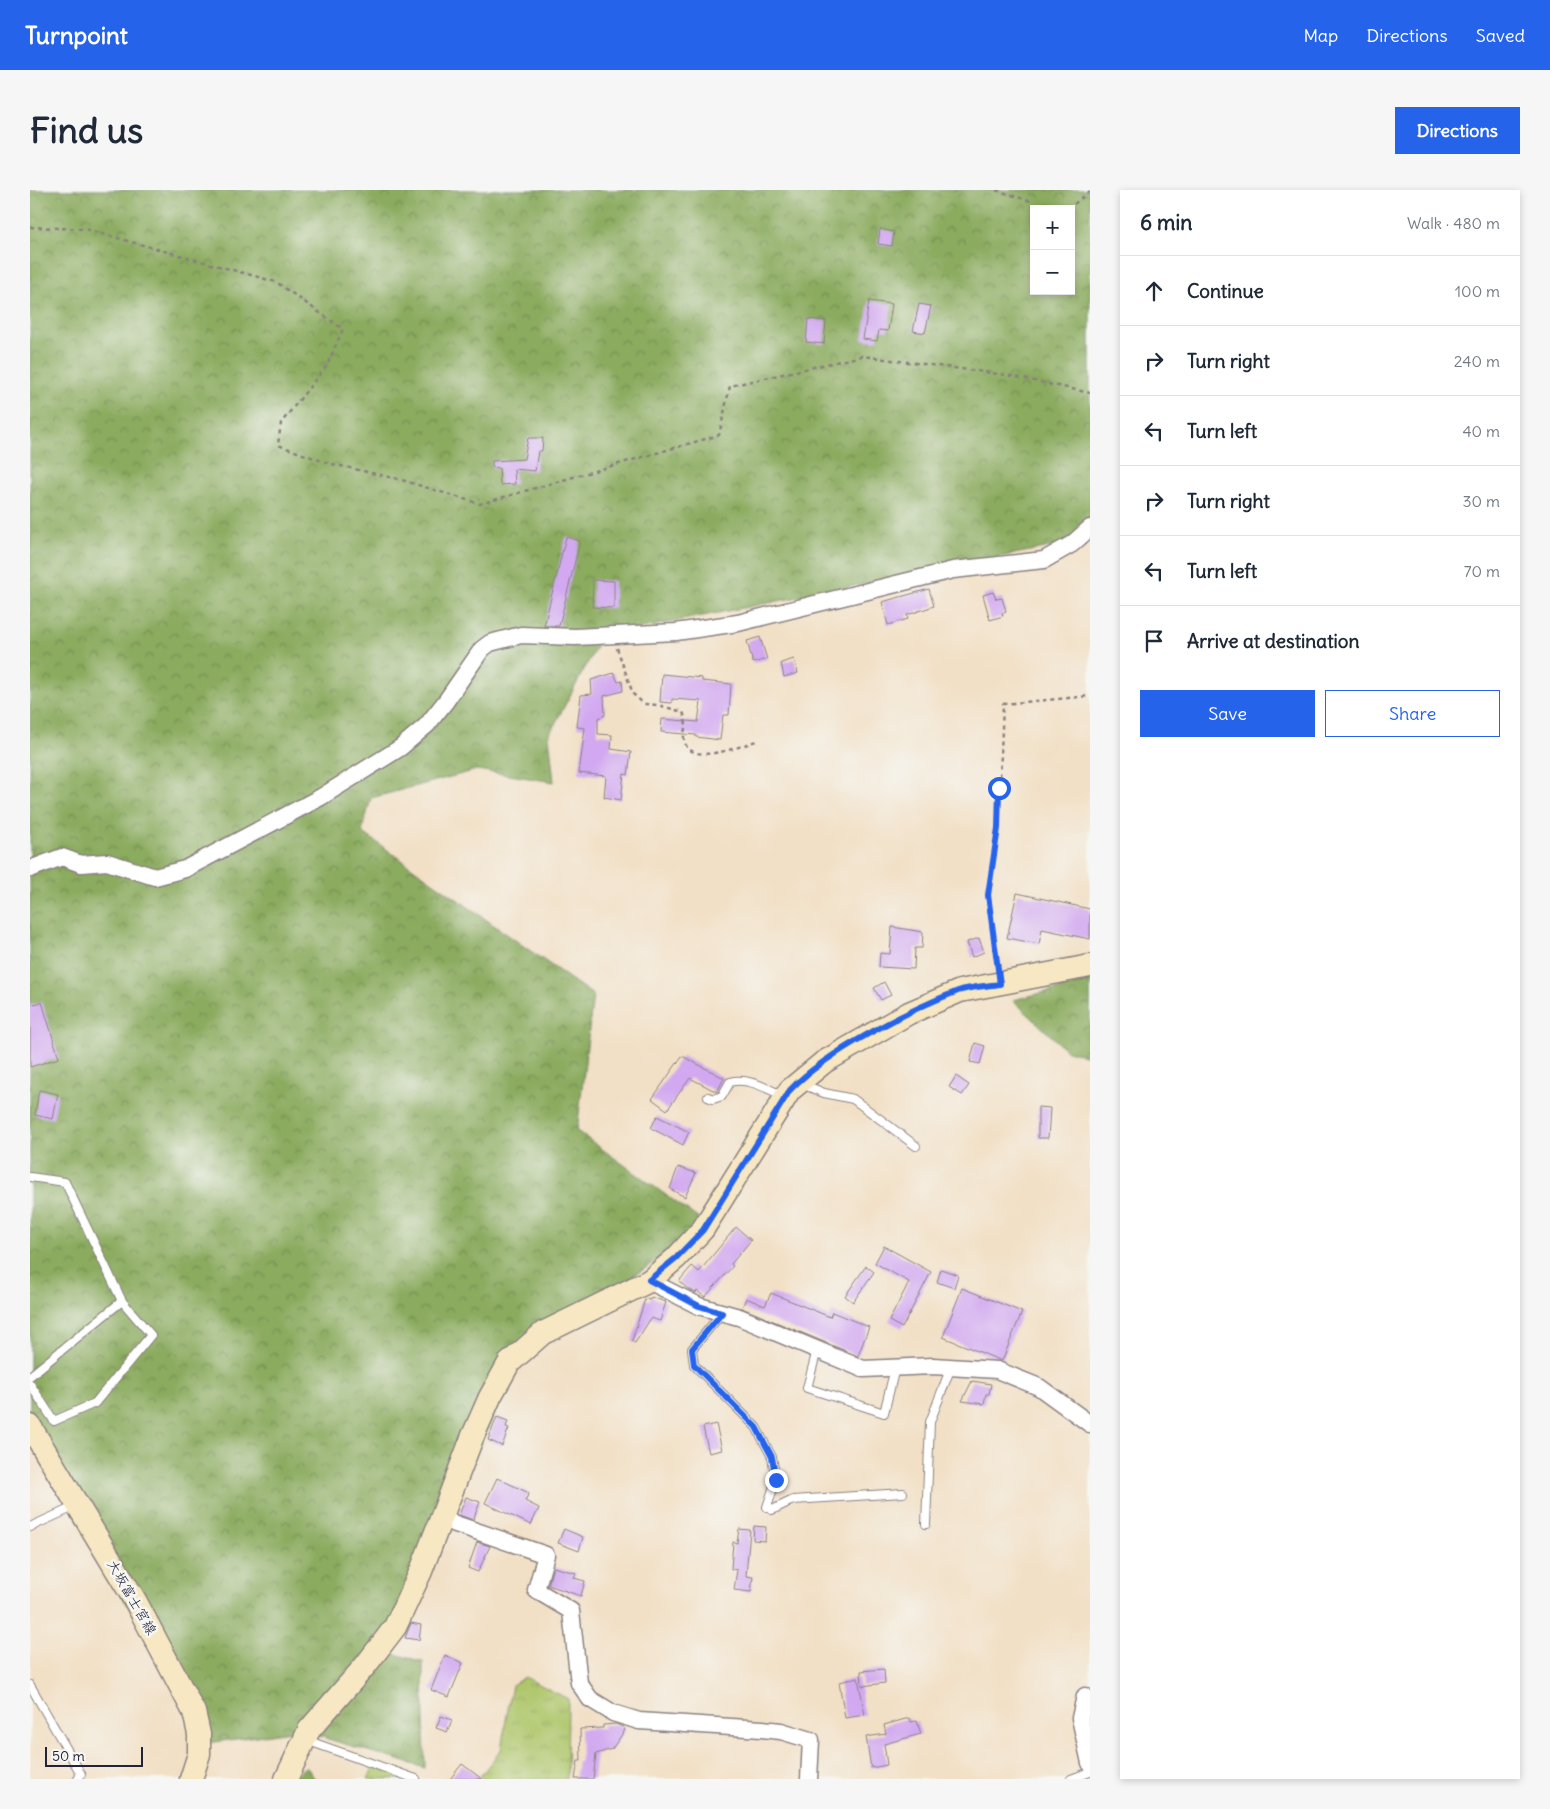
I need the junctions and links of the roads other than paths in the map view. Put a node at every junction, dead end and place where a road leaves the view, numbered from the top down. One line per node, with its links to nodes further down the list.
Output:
1 (1090, 528): 2 (street)
2 (30, 869)
3 (1090, 966): 4 (street)
4 (792, 1089): 5 (lane); 6 (lane); 8 (street)
5 (708, 1097)
6 (916, 1146)
7 (30, 1177): 9 (lane)
8 (649, 1280): 10 (street); 20 (street)
9 (122, 1301): 14 (lane); 15 (lane)
10 (722, 1313): 11 (street); 18 (lane)
11 (817, 1350): 12 (street); 12 (lane)
12 (895, 1368): 13 (street)
13 (951, 1368): 16 (street); 21 (lane)
14 (30, 1376)
15 (30, 1384)
16 (1090, 1424)
17 (30, 1426): 19 (street, 大坂富士宮線)
18 (904, 1493)
19 (77, 1505): 22 (lane); 29 (street, 大坂富士宮線)
20 (441, 1519): 25 (street); 32 (street)
21 (926, 1524)
22 (30, 1527)
23 (30, 1685): 28 (lane)
24 (1085, 1696): 26 (street)
25 (304, 1739): 30 (street); 31 (lane)
26 (1090, 1763)
27 (1090, 1772): 33 (lane)
28 (78, 1779)
29 (191, 1779)
30 (286, 1779)
31 (416, 1779)
32 (809, 1779)
33 (1071, 1779)

